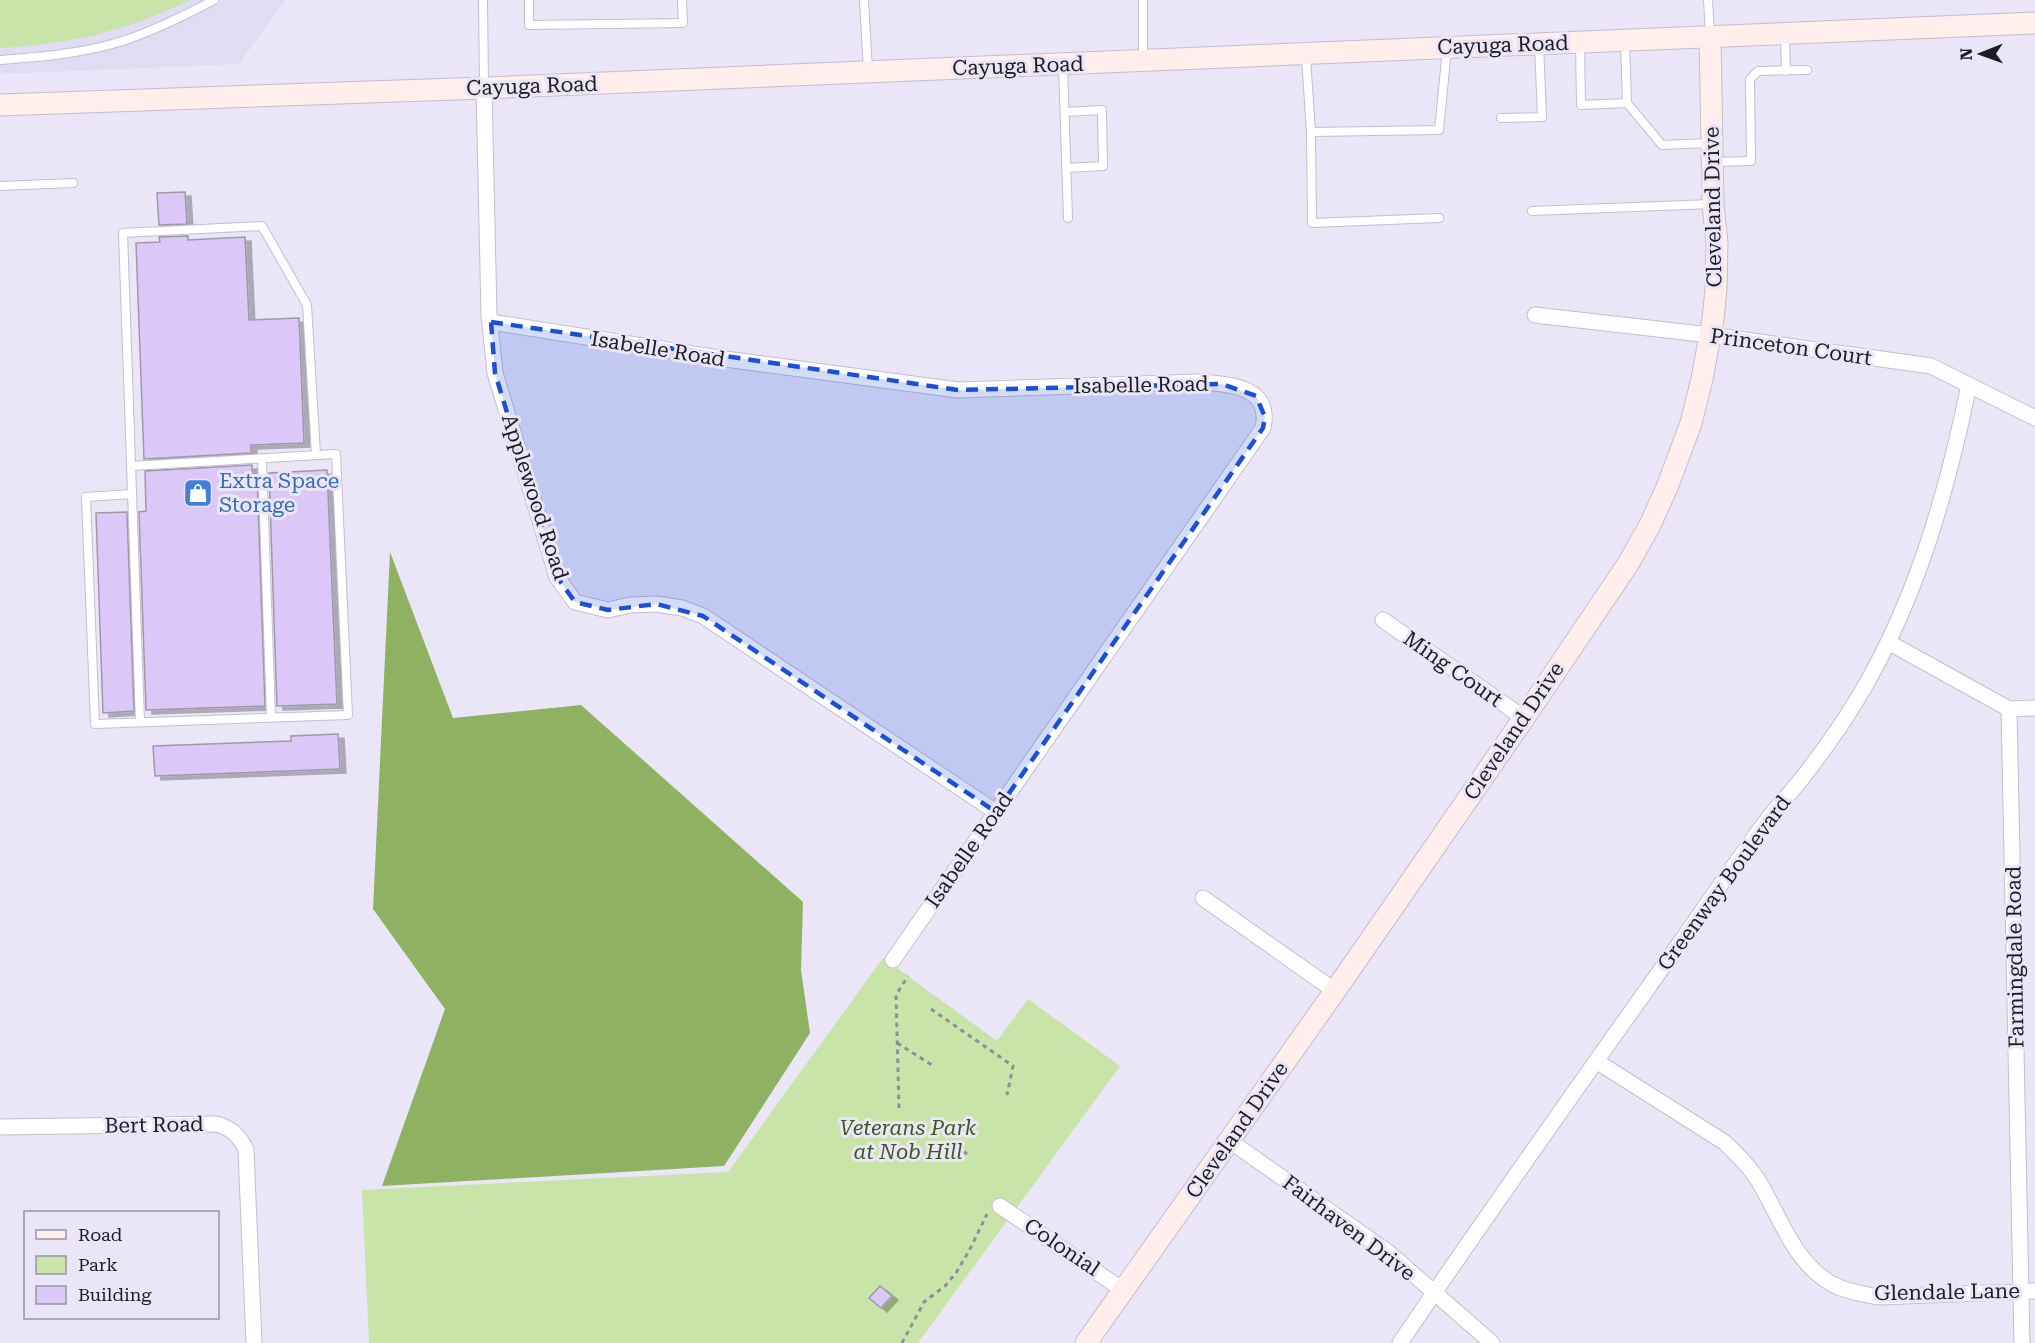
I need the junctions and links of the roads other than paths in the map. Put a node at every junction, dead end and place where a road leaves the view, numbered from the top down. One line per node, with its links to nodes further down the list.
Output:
1 (214, 0): 16 (lane)
2 (483, 0): 22 (lane)
3 (529, 0): 4 (lane)
4 (682, 0)
5 (864, 0): 21 (lane)
6 (1143, 0): 17 (lane)
7 (1708, 0): 10 (lane)
8 (2035, 23): 9 (main road, Cayuga Road)
9 (1784, 33): 10 (main road, Cayuga Road); 20 (lane)
10 (1710, 36): 11 (main road, Cayuga Road); 28 (main road, Cleveland Drive)
11 (1625, 40): 12 (main road, Cayuga Road); 23 (lane)
12 (1580, 42): 13 (main road, Cayuga Road); 23 (lane)
13 (1539, 44): 14 (main road, Cayuga Road); 26 (lane)
14 (1447, 47): 15 (main road, Cayuga Road); 27 (lane)
15 (1306, 53): 17 (main road, Cayuga Road); 27 (lane)
16 (0, 60)
17 (1143, 60): 18 (main road, Cayuga Road)
18 (1063, 64): 21 (main road, Cayuga Road); 25 (lane)
19 (1807, 70): 20 (lane)
20 (1786, 71): 28 (lane)
21 (868, 72): 22 (main road, Cayuga Road)
22 (484, 88): 24 (main road, Cayuga Road); 37 (street, Applewood Road)
23 (1627, 103): 28 (lane)
24 (0, 105)
25 (1065, 112): 29 (lane); 29 (lane)
26 (1501, 118)
27 (1311, 132): 35 (lane)
28 (1712, 152): 32 (main road, Cleveland Drive)
29 (1066, 168): 34 (lane)
30 (73, 183): 31 (lane)
31 (0, 186)
32 (1713, 204): 33 (lane); 38 (main road, Cleveland Drive)
33 (1532, 212)
34 (1068, 218)
35 (1439, 218)
36 (1535, 315): 38 (street, Princeton Court)
37 (491, 322): 52 (street, Applewood Road); 52 (street, Isabelle Road)
38 (1710, 335): 39 (street, Princeton Court); 50 (main road, Cleveland Drive)
39 (1969, 385): 40 (street, Princeton Court); 46 (street, Greenway Boulevard)
40 (2035, 418)
41 (316, 455): 42 (lane); 43 (lane); 49 (lane)
42 (262, 458): 43 (lane); 49 (lane)
43 (131, 466): 44 (lane)
44 (132, 494): 51 (lane); 51 (lane)
45 (1383, 620): 50 (street, Ming Court)
46 (1888, 642): 48 (street); 56 (street, Greenway Boulevard)
47 (2035, 708): 48 (street)
48 (2009, 709): 61 (street, Farmingdale Road)
49 (272, 717): 51 (lane)
50 (1524, 718): 55 (main road, Cleveland Drive)
51 (140, 722)
52 (996, 812): 54 (street, Isabelle Road)
53 (1203, 898): 55 (street)
54 (893, 960)
55 (1335, 991): 58 (main road, Cleveland Drive)
56 (1596, 1061): 61 (street, Glendale Lane); 62 (street, Greenway Boulevard)
57 (0, 1127): 63 (street, Bert Road)
58 (1230, 1141): 60 (main road, Cleveland Drive); 62 (street, Fairhaven Drive)
59 (994, 1209): 60 (street, Colonial)
60 (1123, 1290): 64 (main road, Cleveland Drive)
61 (2028, 1291): 67 (street, Farmingdale Road)
62 (1434, 1293): 65 (street, Greenway Boulevard); 66 (street, Fairhaven Drive)
63 (254, 1343)
64 (1086, 1343)
65 (1400, 1343)
66 (1492, 1343)
67 (2022, 1343)

